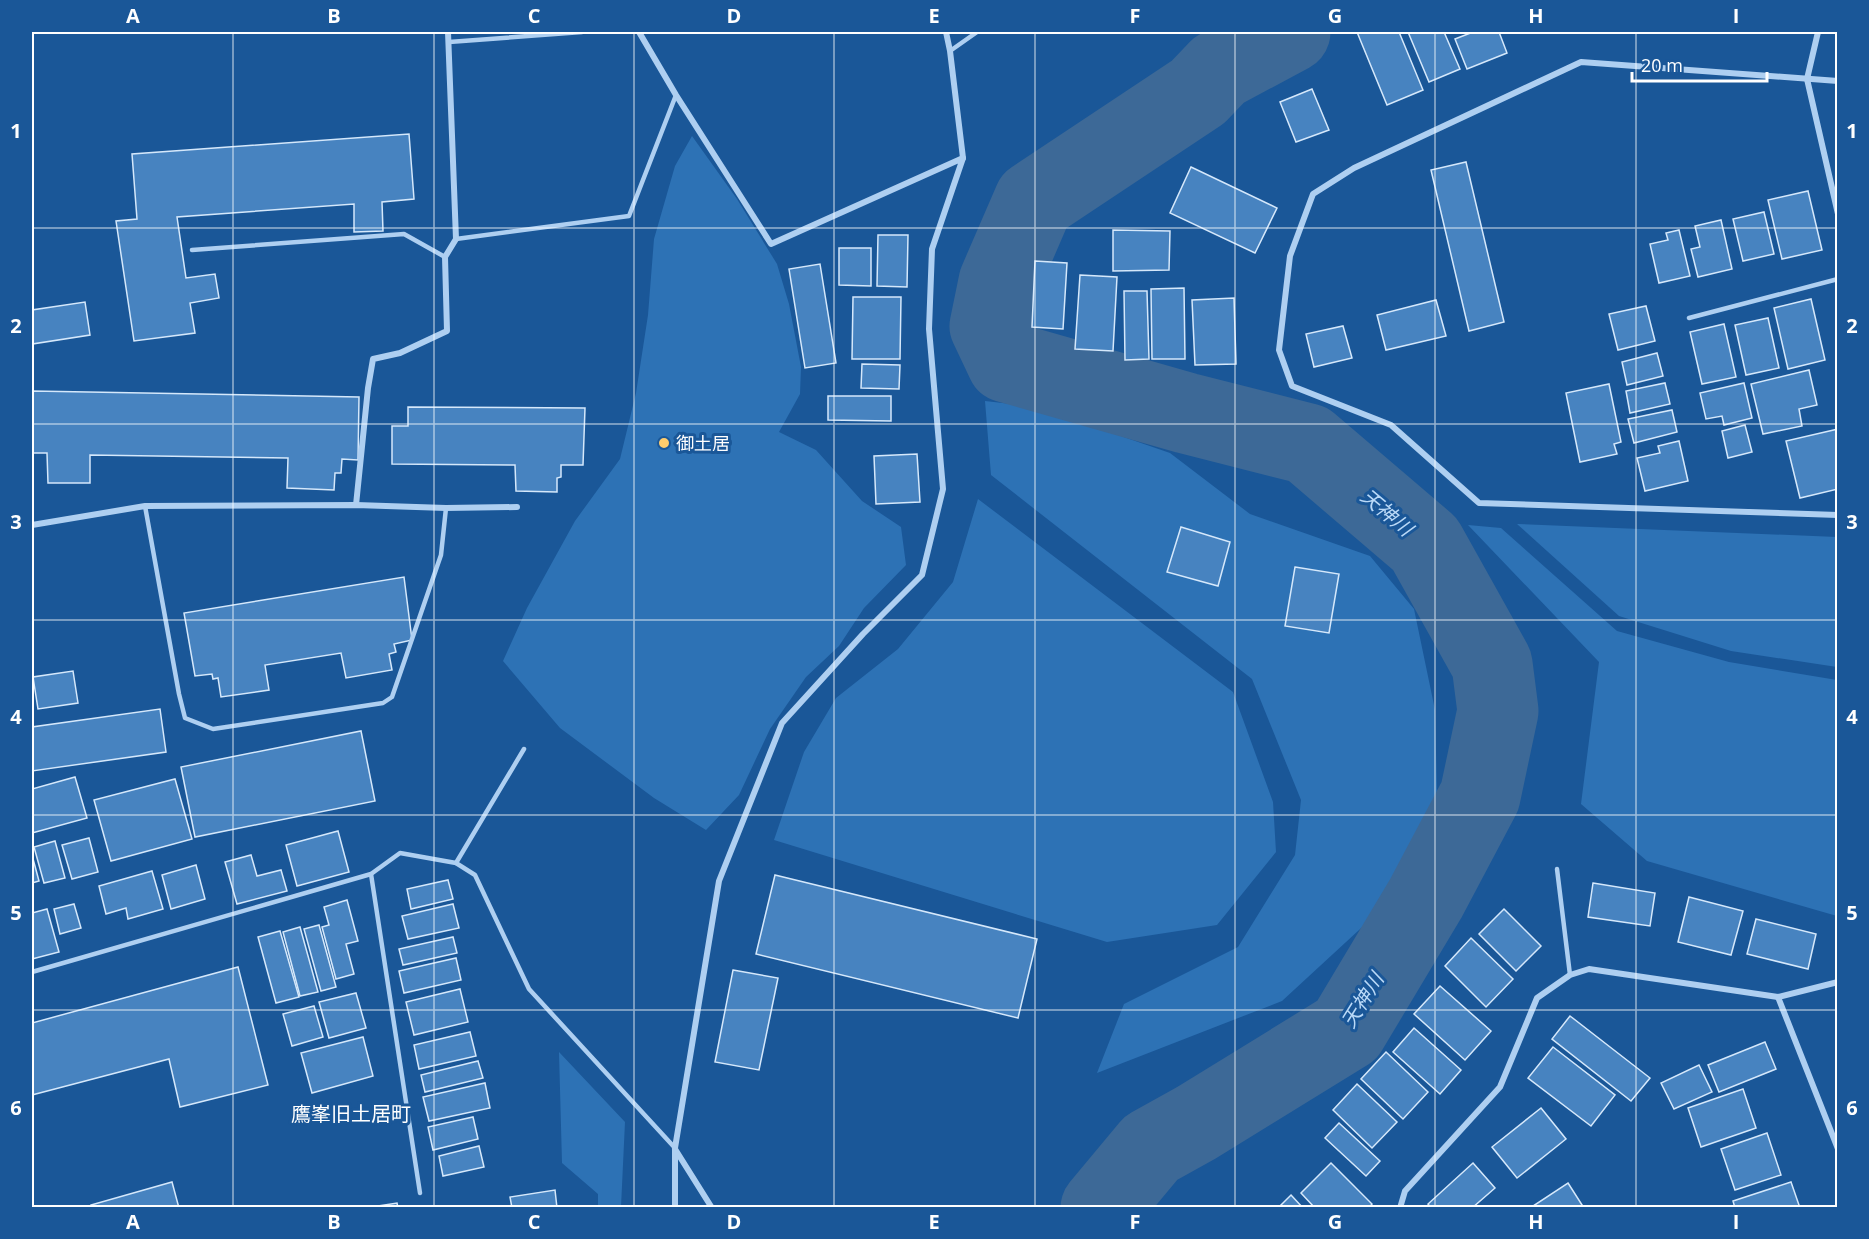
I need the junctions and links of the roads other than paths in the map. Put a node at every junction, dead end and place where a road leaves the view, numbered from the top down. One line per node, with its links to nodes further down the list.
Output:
1 (448, 32): 7 (street)
2 (582, 32): 7 (lane)
3 (639, 32): 11 (street)
4 (946, 32): 8 (street)
5 (977, 32): 8 (lane)
6 (1818, 32): 9 (street)
7 (449, 42): 14 (street)
8 (950, 51): 12 (street)
9 (1807, 79): 10 (street); 13 (street); 23 (street)
10 (1838, 81)
11 (676, 95): 12 (street); 14 (lane)
12 (963, 158): 33 (street)
13 (1838, 214)
14 (456, 239): 16 (street)
15 (192, 250): 16 (lane)
16 (445, 257): 19 (street)
17 (1838, 279): 18 (lane)
18 (1689, 318)
19 (356, 505): 20 (street); 22 (street)
20 (145, 507): 22 (lane); 24 (street)
21 (517, 507): 22 (street)
22 (446, 508)
23 (1838, 515)
24 (32, 525)
25 (524, 749): 26 (lane)
26 (456, 863): 28 (lane); 33 (lane)
27 (1557, 869): 30 (lane)
28 (371, 874): 29 (lane); 35 (lane)
29 (32, 972)
30 (1570, 975): 32 (street); 38 (street)
31 (1838, 982): 32 (street)
32 (1778, 997): 34 (street)
33 (675, 1148): 36 (street); 37 (street)
34 (1838, 1149)
35 (420, 1193)
36 (675, 1208)
37 (712, 1208)
38 (1400, 1208)

